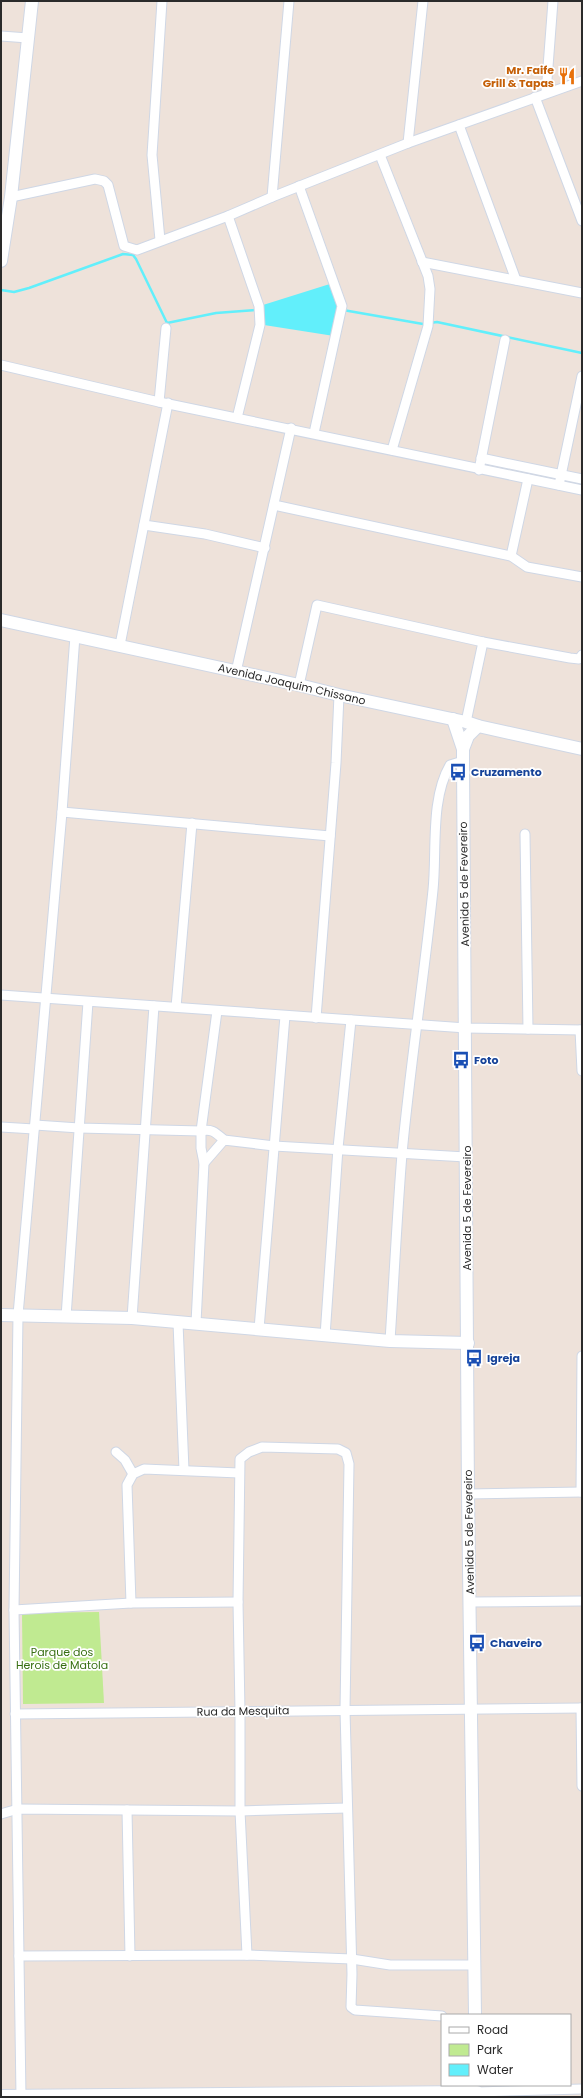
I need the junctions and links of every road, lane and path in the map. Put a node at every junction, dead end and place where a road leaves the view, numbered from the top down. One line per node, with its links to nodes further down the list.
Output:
1 (32, 1): 7 (street)
2 (162, 1): 20 (street)
3 (290, 1): 16 (street)
4 (423, 1): 12 (street)
5 (553, 1): 9 (street)
6 (1, 36): 7 (street)
7 (28, 38): 15 (street)
8 (582, 81): 9 (street)
9 (546, 92): 10 (street)
10 (535, 97): 11 (street); 19 (street)
11 (459, 125): 12 (street); 23 (street)
12 (408, 143): 13 (street)
13 (380, 155): 14 (street); 22 (street)
14 (299, 186): 16 (street); 32 (street)
15 (11, 196): 17 (street); 20 (street)
16 (272, 197): 18 (street)
17 (5, 211): 21 (street)
18 (228, 216): 20 (street); 30 (street)
19 (582, 221)
20 (160, 240)
21 (1, 261)
22 (422, 262): 23 (street); 33 (street)
23 (516, 280): 24 (street)
24 (582, 293)
25 (166, 328): 29 (street)
26 (506, 340): 34 (street)
27 (3, 367): 29 (street)
28 (582, 376): 36 (street)
29 (164, 402): 30 (street); 42 (street)
30 (238, 418): 31 (street)
31 (291, 428): 32 (street); 41 (street)
32 (314, 433): 33 (street)
33 (392, 450): 35 (street)
34 (481, 458): 35 (street); 36 (street)
35 (479, 470): 37 (street)
36 (561, 474): 38 (street); 39 (street)
37 (528, 479): 39 (street); 44 (street)
38 (582, 479)
39 (559, 485): 40 (street)
40 (582, 490)
41 (274, 505): 43 (street); 44 (street)
42 (144, 525): 43 (street); 49 (street)
43 (265, 548): 53 (street)
44 (511, 556): 45 (street)
45 (582, 578)
46 (1, 620): 47 (street, Avenida Joaquim Chissano)
47 (75, 636): 49 (street, Avenida Joaquim Chissano); 60 (street)
48 (483, 642): 51 (street); 54 (street); 57 (street)
49 (120, 645): 53 (street, Avenida Joaquim Chissano)
50 (582, 656): 51 (street)
51 (570, 658): 52 (street)
52 (582, 661)
53 (236, 672): 54 (street, Avenida Joaquim Chissano)
54 (299, 685): 55 (street, Avenida Joaquim Chissano)
55 (339, 695): 56 (street, Avenida Joaquim Chissano); 63 (street)
56 (453, 720): 57 (street, Avenida Joaquim Chissano); 59 (street)
57 (472, 724): 58 (street, Avenida Joaquim Chissano); 59 (street)
58 (582, 749)
59 (463, 759): 73 (street); 74 (street, Avenida 5 de Fevereiro)
60 (62, 812): 61 (street); 65 (street)
61 (192, 823): 63 (street); 68 (street)
62 (525, 834): 75 (street)
63 (330, 836): 71 (street)
64 (1, 995): 65 (street)
65 (46, 1000): 66 (street); 79 (street)
66 (88, 1002): 67 (street); 80 (street)
67 (154, 1006): 68 (street); 81 (street)
68 (176, 1007): 69 (street)
69 (217, 1011): 70 (street); 82 (street)
70 (285, 1016): 71 (street); 84 (street)
71 (316, 1018): 72 (street)
72 (351, 1020): 73 (street); 85 (street)
73 (416, 1024): 74 (street); 86 (street)
74 (466, 1028): 75 (street); 87 (street, Avenida 5 de Fevereiro)
75 (528, 1029): 76 (street)
76 (581, 1030): 77 (street)
77 (582, 1071)
78 (1, 1127): 79 (street)
79 (34, 1127): 80 (street); 90 (street)
80 (79, 1128): 81 (street); 91 (street)
81 (144, 1131): 82 (street); 92 (street)
82 (201, 1132): 83 (street); 88 (street)
83 (224, 1140): 84 (street); 88 (street)
84 (274, 1146): 85 (street); 95 (street)
85 (338, 1148): 86 (street); 96 (street)
86 (402, 1154): 87 (street); 97 (street)
87 (466, 1157): 98 (street, Avenida 5 de Fevereiro)
88 (204, 1163): 94 (street)
89 (1, 1315): 90 (street)
90 (18, 1315): 91 (street); 111 (street)
91 (66, 1317): 92 (street)
92 (132, 1318): 93 (street)
93 (178, 1322): 94 (street); 102 (street)
94 (196, 1323): 95 (street)
95 (259, 1329): 96 (street)
96 (325, 1336): 97 (street)
97 (390, 1341): 98 (street)
98 (468, 1343): 106 (street, Avenida 5 de Fevereiro)
99 (582, 1356): 100 (street)
100 (582, 1383): 105 (street)
101 (116, 1452): 104 (street)
102 (184, 1470): 103 (street); 104 (street)
103 (239, 1473): 108 (street); 114 (street)
104 (133, 1474): 110 (street)
105 (581, 1492): 106 (street)
106 (468, 1494): 109 (street, Avenida 5 de Fevereiro)
107 (582, 1601): 109 (street)
108 (238, 1602): 110 (street); 115 (street)
109 (470, 1602): 112 (street, Avenida 5 de Fevereiro)
110 (132, 1603): 111 (street)
111 (14, 1610): 116 (street)
112 (471, 1708): 113 (street, Rua da Mesquita); 114 (street, Rua da Mesquita); 127 (street, Avenida 5 de Fevereiro)
113 (581, 1708): 117 (street)
114 (345, 1710): 115 (street, Rua da Mesquita); 118 (street)
115 (240, 1711): 116 (street, Rua da Mesquita); 121 (street)
116 (15, 1714): 119 (street)
117 (582, 1786)
118 (346, 1808): 121 (street); 126 (street)
119 (18, 1809): 120 (street); 122 (street); 124 (street)
120 (127, 1810): 121 (street); 125 (street)
121 (240, 1811): 123 (street)
122 (1, 1814)
123 (247, 1955): 125 (street); 126 (street)
124 (19, 1956): 125 (street); 137 (street)
125 (130, 1956)
126 (352, 1959): 127 (street); 129 (street)
127 (474, 1965): 128 (street, Avenida 5 de Fevereiro)
128 (475, 2014)
129 (441, 2016)
130 (462, 2089): 132 (street); 135 (street)
131 (582, 2089): 133 (street)
132 (477, 2091): 133 (street)
133 (548, 2093)
134 (312, 2095): 135 (street); 140 (street)
135 (396, 2095)
136 (1, 2096): 137 (street)
137 (20, 2096): 138 (street)
138 (92, 2096): 139 (street)
139 (162, 2096): 140 (street)
140 (231, 2096)

